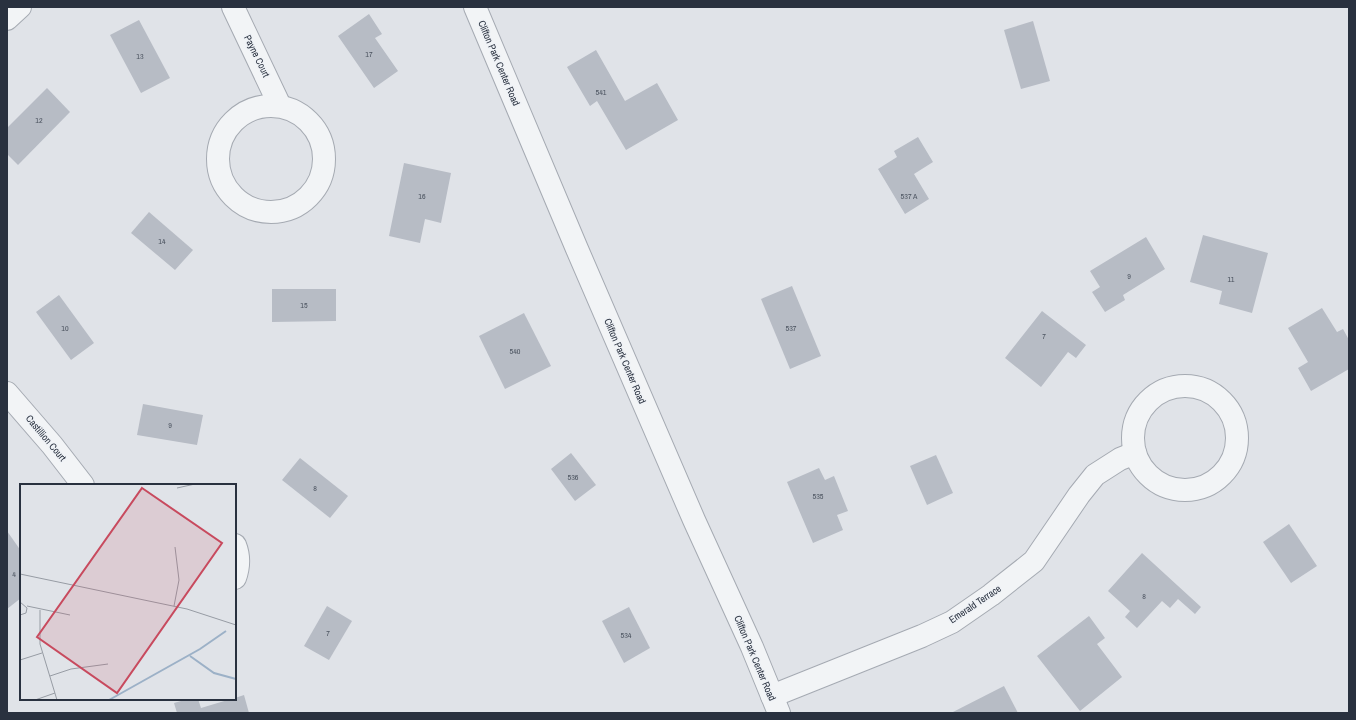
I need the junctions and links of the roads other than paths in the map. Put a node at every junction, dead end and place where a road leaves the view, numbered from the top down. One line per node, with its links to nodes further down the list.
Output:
1 (20, 7): 4 (street)
2 (233, 7): 5 (street, Payne Court)
3 (475, 7): 11 (street, Clifton Park Center Road)
4 (7, 19)
5 (280, 106): 5 (street)
6 (7, 393): 8 (street, Castillion Court)
7 (1135, 453): 7 (street); 11 (street, Emerald Terrace)
8 (82, 484)
9 (236, 547): 10 (street)
10 (236, 573)
11 (775, 704)

